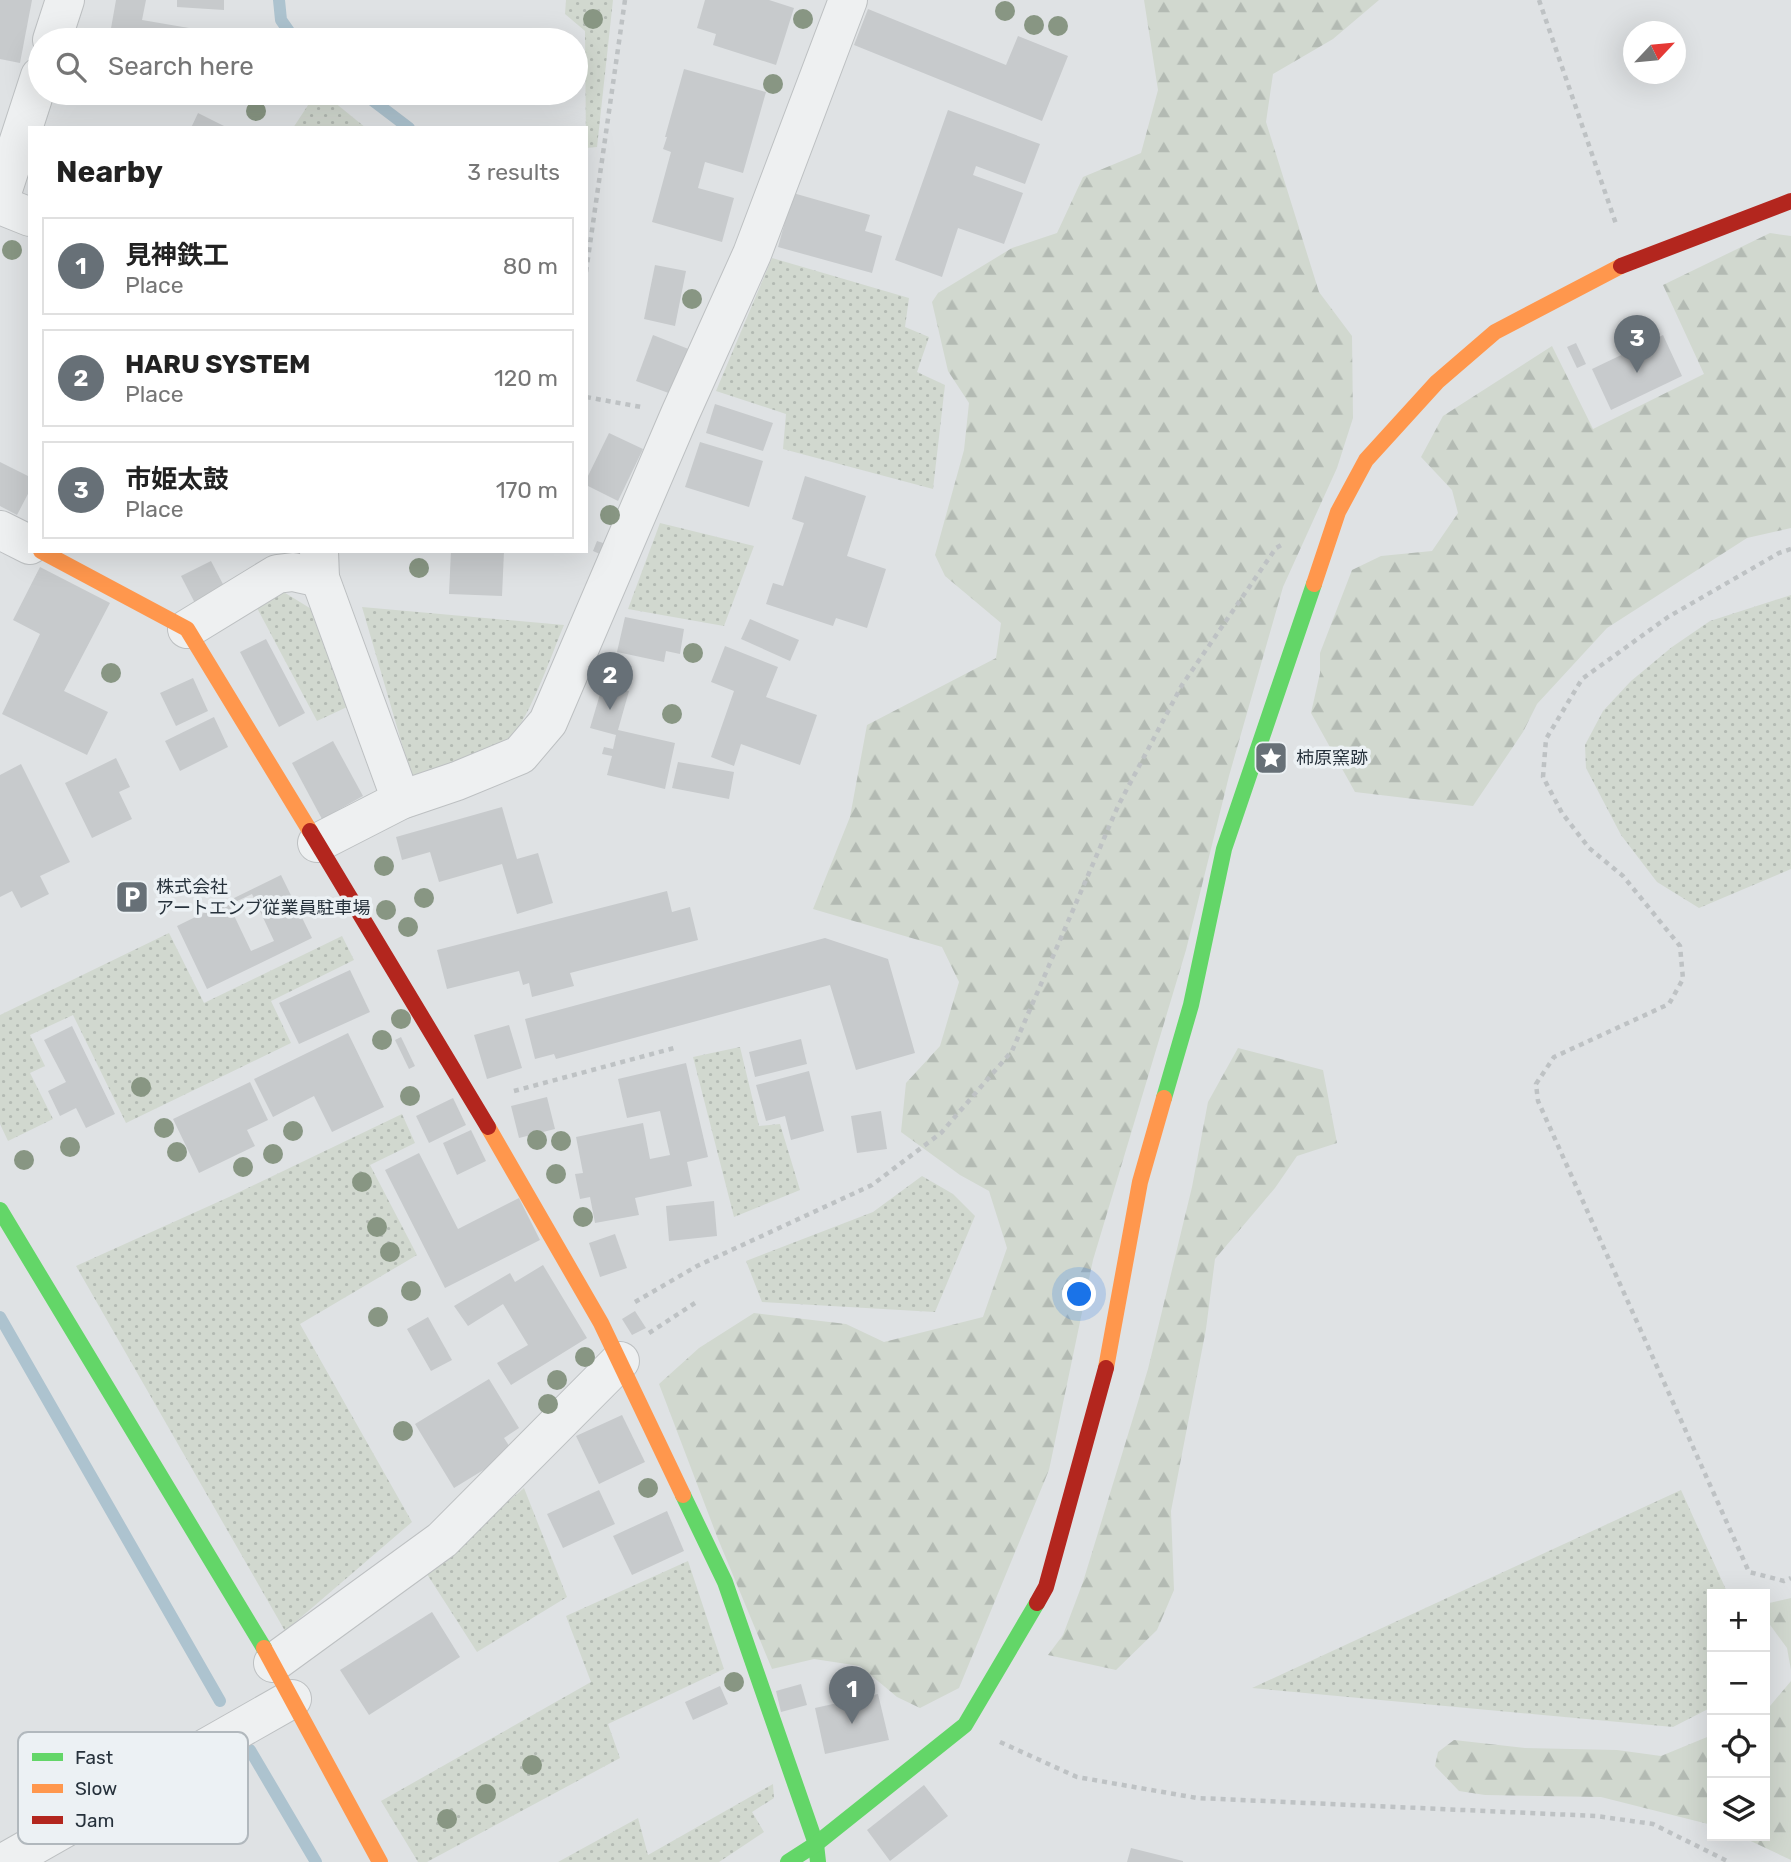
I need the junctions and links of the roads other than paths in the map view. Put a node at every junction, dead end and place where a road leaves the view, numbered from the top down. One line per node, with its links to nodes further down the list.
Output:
1 (65, 0): 3 (street)
2 (848, 0): 14 (street)
3 (56, 28)
4 (31, 105): 5 (street)
5 (0, 199)
6 (1791, 201): 22 (street)
7 (0, 205): 8 (street)
8 (28, 216)
9 (0, 530): 10 (street)
10 (28, 544)
11 (45, 553): 13 (street)
12 (320, 565): 13 (street); 14 (street)
13 (187, 629): 15 (street)
14 (401, 800): 15 (street)
15 (317, 843): 17 (street)
16 (0, 1210): 18 (street)
17 (620, 1361): 18 (street); 22 (street)
18 (273, 1663): 19 (street)
19 (292, 1699): 20 (street); 24 (street)
20 (234, 1732)
21 (37, 1844): 23 (street)
22 (816, 1844): 25 (street); 26 (street)
23 (5, 1862)
24 (380, 1862)
25 (788, 1862)
26 (818, 1862)

